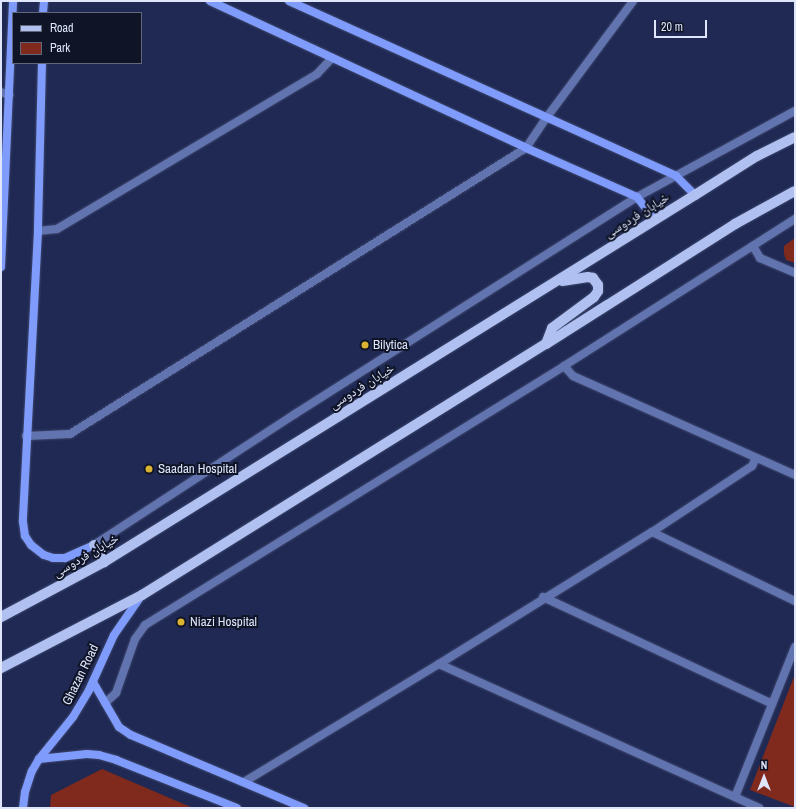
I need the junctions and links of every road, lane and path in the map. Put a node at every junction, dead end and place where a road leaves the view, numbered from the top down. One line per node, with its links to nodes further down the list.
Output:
1 (13, 1): 6 (street)
2 (44, 1): 7 (street)
3 (210, 1): 9 (street)
4 (289, 1): 13 (street)
5 (633, 1): 13 (street)
6 (12, 12)
7 (43, 12)
8 (12, 13): 11 (street)
9 (332, 58): 15 (street); 22 (street)
10 (42, 64): 22 (street)
11 (5, 94): 24 (street)
12 (795, 111): 16 (street)
13 (547, 117): 15 (street); 16 (street)
14 (795, 136): 18 (main road, خیابان فردوسی)
15 (526, 148): 19 (street); 29 (street)
16 (676, 176): 18 (street); 19 (street)
17 (795, 191): 27 (main road)
18 (695, 195): 21 (main road, خیابان فردوسی)
19 (637, 197): 21 (street); 33 (street)
20 (795, 219): 23 (street)
21 (655, 220): 26 (main road, خیابان فردوسی)
22 (38, 231): 29 (street)
23 (753, 246): 25 (street); 28 (street)
24 (1, 267)
25 (795, 273)
26 (558, 281): 27 (main road); 34 (main road, خیابان فردوسی)
27 (546, 344): 35 (main road)
28 (564, 366): 30 (street); 43 (street)
29 (26, 436): 33 (street)
30 (756, 458): 31 (street); 32 (street)
31 (795, 475)
32 (652, 532): 36 (street); 37 (street)
33 (94, 545): 34 (main road)
34 (104, 562): 38 (main road, خیابان فردوسی)
35 (142, 594): 41 (main road); 42 (street, Ghazan Road)
36 (543, 597): 40 (street); 44 (street)
37 (795, 601)
38 (1, 617)
39 (795, 647): 44 (street)
40 (439, 664): 46 (street); 47 (street)
41 (1, 668)
42 (93, 682): 43 (street); 45 (street, Ghazan Road)
43 (105, 703): 46 (street)
44 (772, 704): 47 (street)
45 (39, 759): 48 (street, Ghazan Road); 49 (street)
46 (244, 782): 50 (street)
47 (735, 797): 51 (street)
48 (23, 808)
49 (237, 808)
50 (304, 808)
51 (759, 808)

